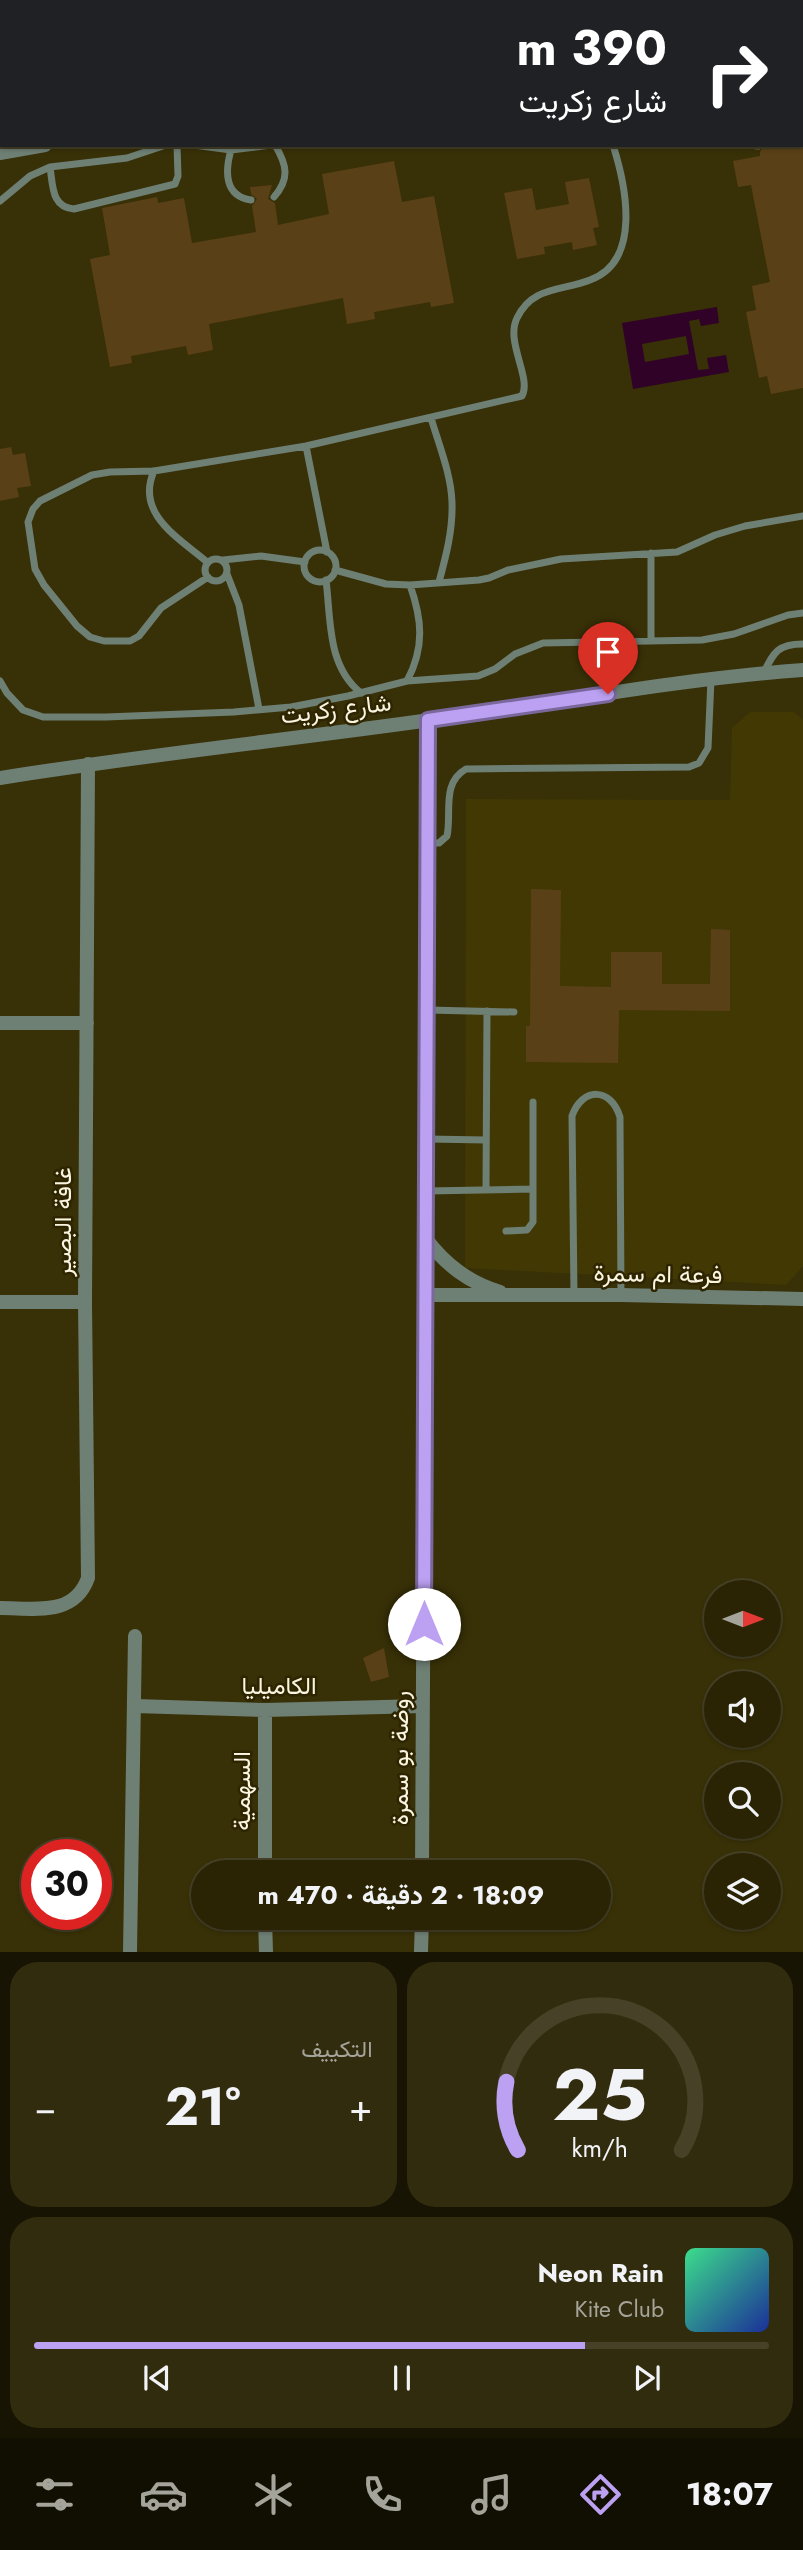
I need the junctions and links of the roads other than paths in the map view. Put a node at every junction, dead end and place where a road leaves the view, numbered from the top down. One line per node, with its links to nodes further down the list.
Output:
1 (34, 147): 10 (street)
2 (160, 147): 11 (lane)
3 (177, 147): 11 (lane)
4 (209, 147): 9 (lane)
5 (256, 147): 8 (lane)
6 (274, 147): 12 (lane)
7 (614, 147): 15 (lane)
8 (247, 148): 9 (lane)
9 (231, 150): 13 (lane)
10 (0, 153)
11 (50, 167): 14 (lane)
12 (274, 197)
13 (251, 200)
14 (0, 201)
15 (431, 418): 16 (lane); 28 (lane)
16 (306, 446): 17 (lane); 19 (lane)
17 (154, 471): 22 (lane); 26 (lane)
18 (803, 516): 20 (lane)
19 (327, 552): 23 (lane); 24 (lane)
20 (651, 553): 28 (lane); 31 (lane)
21 (223, 560): 22 (lane); 23 (lane); 25 (lane)
22 (207, 562): 26 (lane)
23 (305, 562): 27 (lane)
24 (335, 570): 27 (lane); 29 (lane)
25 (227, 574): 26 (lane); 39 (lane)
26 (208, 577)
27 (326, 580): 38 (lane)
28 (439, 582): 29 (lane)
29 (410, 585): 37 (lane)
30 (803, 613): 31 (lane)
31 (651, 641): 37 (lane)
32 (803, 644): 34 (lane)
33 (803, 670): 34 (street, شارع زكريت)
34 (763, 673): 35 (street, شارع زكريت)
35 (711, 679): 40 (street, شارع زكريت); 43 (lane)
36 (0, 681): 39 (lane)
37 (407, 681): 38 (lane)
38 (361, 692): 39 (lane)
39 (259, 709)
40 (428, 720): 41 (street, شارع زكريت); 43 (street, روضة بو سمرة)
41 (88, 764): 42 (street, شارع زكريت); 48 (street, غافة البصير)
42 (0, 778)
43 (428, 843): 44 (street, روضة بو سمرة)
44 (428, 1010): 45 (lane); 50 (street, روضة بو سمرة)
45 (487, 1011): 46 (lane); 51 (lane)
46 (514, 1012)
47 (0, 1023): 48 (street)
48 (87, 1023): 62 (street, غافة البصير)
49 (533, 1102): 52 (lane)
50 (427, 1139): 51 (lane); 54 (street, روضة بو سمرة)
51 (486, 1140): 53 (lane)
52 (533, 1189): 53 (lane); 55 (lane)
53 (486, 1190): 54 (lane)
54 (427, 1191): 56 (street, روضة بو سمرة)
55 (506, 1231)
56 (426, 1239): 57 (street, روضة بو سمرة); 59 (street, فرعة ام سمرة)
57 (426, 1295): 59 (street, فرعة ام سمرة); 67 (street, روضة بو سمرة)
58 (621, 1295): 60 (street, فرعة ام سمرة); 60 (lane); 61 (street, فرعة ام سمرة)
59 (511, 1296): 60 (street, فرعة ام سمرة)
60 (574, 1296)
61 (803, 1299)
62 (85, 1302): 63 (street); 64 (street, غافة البصير)
63 (0, 1303)
64 (0, 1608)
65 (135, 1636): 66 (street)
66 (135, 1706): 68 (street, الكاميليا); 73 (street)
67 (423, 1706): 68 (street, الكاميليا); 70 (street, روضة بو سمرة)
68 (265, 1710): 69 (street, السهمية)
69 (265, 1860)
70 (422, 1860)
71 (265, 1930): 74 (street)
72 (422, 1930): 75 (street)
73 (130, 1951)
74 (265, 1951)
75 (421, 1951)

